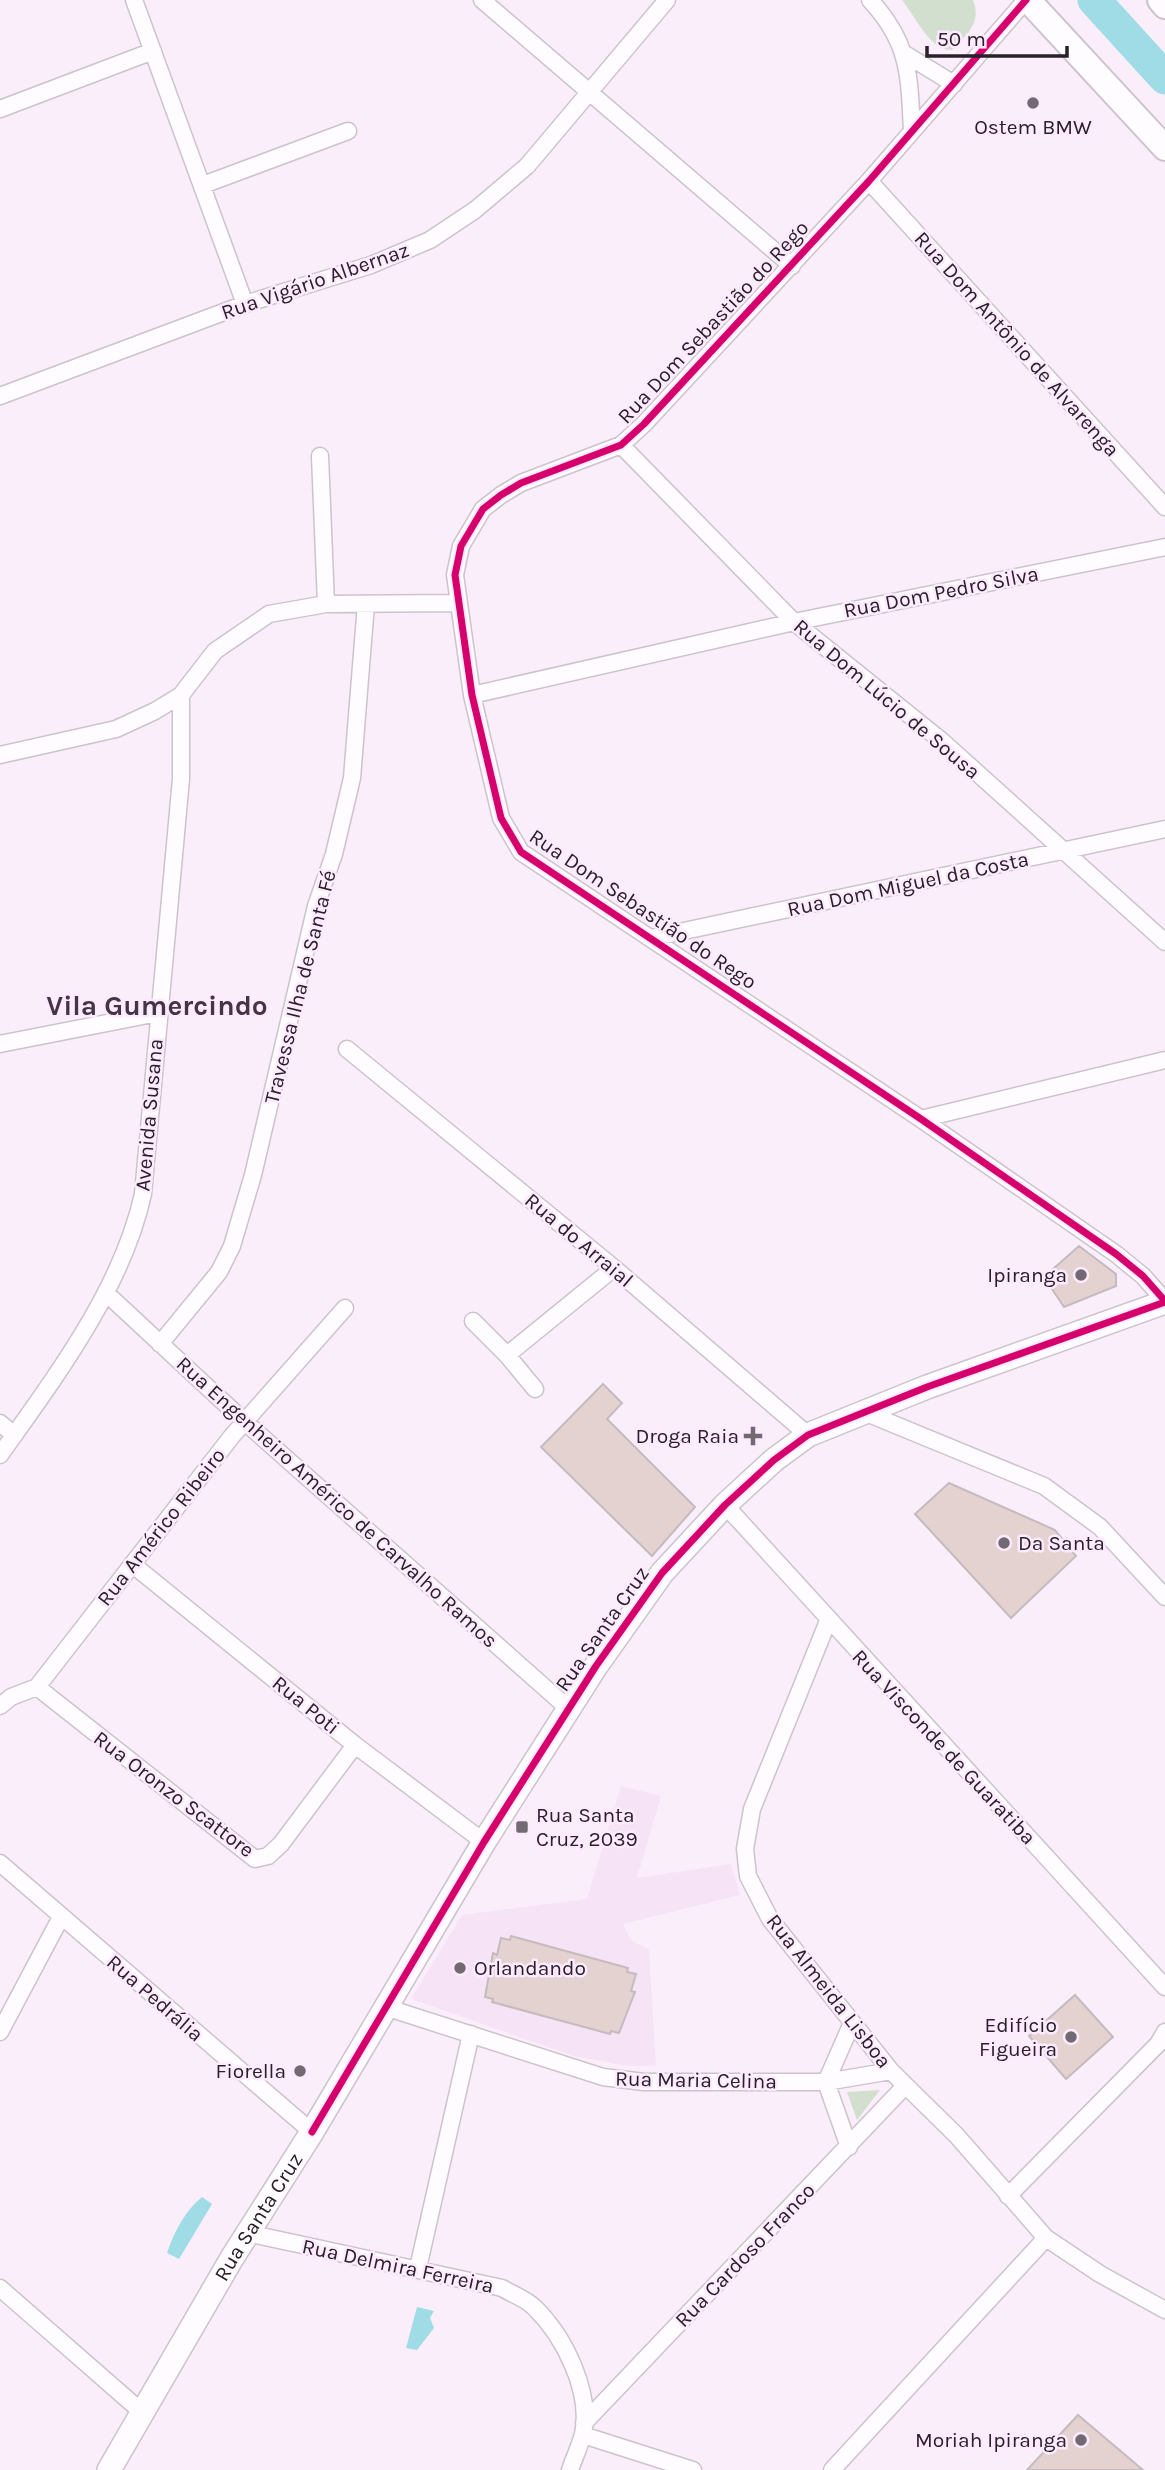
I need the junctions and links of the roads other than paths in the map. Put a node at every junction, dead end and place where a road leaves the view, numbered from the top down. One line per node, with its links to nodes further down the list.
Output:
1 (134, 0): 8 (street)
2 (482, 0): 11 (street)
3 (667, 0): 11 (street, Rua Vigário Albernaz)
4 (870, 0): 9 (street)
5 (1027, 0): 10 (street, Rua Dom Sebastião do Rego); 15 (main road)
6 (1160, 0): 7 (main road)
7 (1165, 6)
8 (153, 51): 12 (street); 17 (street)
9 (905, 54): 10 (street); 13 (street)
10 (954, 84): 13 (street, Rua Dom Sebastião do Rego)
11 (588, 90): 18 (street); 19 (street, Rua Vigário Albernaz)
12 (0, 109)
13 (912, 130): 16 (street, Rua Dom Sebastião do Rego)
14 (348, 131): 17 (street)
15 (1165, 148)
16 (869, 181): 18 (street, Rua Dom Sebastião do Rego); 23 (street, Rua Dom Antônio de Alvarenga)
17 (203, 185): 19 (street)
18 (792, 266): 21 (street, Rua Dom Sebastião do Rego)
19 (245, 304): 20 (street, Rua Vigário Albernaz)
20 (0, 396)
21 (621, 445): 25 (street, Rua Dom Sebastião do Rego); 28 (street, Rua Dom Lúcio de Sousa)
22 (320, 456): 26 (street)
23 (1165, 507)
24 (1165, 547): 28 (street, Rua Dom Pedro Silva)
25 (457, 603): 27 (street); 30 (street, Rua Dom Sebastião do Rego)
26 (326, 604): 27 (street); 29 (street)
27 (366, 604): 46 (street, Travessa Ilha de Santa Fé)
28 (794, 622): 30 (street, Rua Dom Pedro Silva); 33 (street, Rua Dom Lúcio de Sousa)
29 (181, 695): 31 (street); 36 (street, Avenida Susana)
30 (472, 695): 34 (street, Rua Dom Sebastião do Rego)
31 (0, 755)
32 (1165, 830): 33 (street, Rua Dom Miguel da Costa)
33 (1062, 852): 34 (street, Rua Dom Miguel da Costa); 35 (street, Rua Dom Lúcio de Sousa)
34 (651, 938): 40 (street, Rua Dom Sebastião do Rego)
35 (1165, 942)
36 (158, 1013): 37 (street); 42 (street, Avenida Susana)
37 (0, 1044)
38 (347, 1049): 41 (street, Rua do Arraial)
39 (1165, 1060): 40 (street)
40 (921, 1119): 43 (street, Rua Dom Sebastião do Rego)
41 (614, 1268): 47 (street); 52 (street, Rua do Arraial)
42 (107, 1294): 46 (street, Rua Engenheiro Américo de Carvalho Ramos); 53 (street, Avenida Susana)
43 (1165, 1301): 49 (main road, Rua Santa Cruz)
44 (345, 1308): 50 (street, Rua Américo Ribeiro)
45 (473, 1321): 47 (street)
46 (160, 1344): 50 (street, Rua Engenheiro Américo de Carvalho Ramos)
47 (507, 1355): 48 (street)
48 (535, 1389)
49 (864, 1412): 52 (main road, Rua Santa Cruz); 57 (street)
50 (245, 1422): 56 (street, Rua Américo Ribeiro); 61 (street, Rua Engenheiro Américo de Carvalho Ramos)
51 (0, 1423): 53 (street)
52 (808, 1435): 55 (main road, Rua Santa Cruz)
53 (14, 1436): 54 (street, Avenida Susana)
54 (0, 1455)
55 (725, 1505): 58 (street, Rua Visconde de Guaratiba); 61 (main road, Rua Santa Cruz)
56 (131, 1564): 59 (street, Rua Américo Ribeiro); 62 (street, Rua Poti)
57 (1165, 1597)
58 (828, 1621): 66 (street, Rua Visconde de Guaratiba); 68 (street, Rua Almeida Lisboa)
59 (37, 1687): 60 (street, Rua Américo Ribeiro); 62 (street, Rua Oronzo Scattore)
60 (0, 1706)
61 (569, 1709): 63 (main road, Rua Santa Cruz)
62 (355, 1745): 63 (street, Rua Poti)
63 (484, 1842): 67 (main road, Rua Santa Cruz)
64 (0, 1863): 65 (street, Rua Pedrália)
65 (61, 1917): 69 (street); 75 (street, Rua Pedrália)
66 (1165, 1987)
67 (385, 2007): 71 (street, Rua Maria Celina); 75 (main road, Rua Santa Cruz)
68 (852, 2023): 72 (street, Rua Almeida Lisboa); 73 (street)
69 (0, 2032)
70 (1165, 2032): 77 (street)
71 (471, 2034): 73 (street, Rua Maria Celina); 80 (street)
72 (891, 2071): 73 (street, Rua Maria Celina); 74 (street, Rua Almeida Lisboa)
73 (826, 2081): 76 (street)
74 (905, 2085): 76 (street, Rua Cardoso Franco); 77 (street, Rua Almeida Lisboa)
75 (312, 2132): 78 (main road, Rua Santa Cruz)
76 (849, 2147): 84 (street, Rua Cardoso Franco)
77 (1007, 2196): 79 (street, Rua Almeida Lisboa)
78 (247, 2233): 80 (street, Rua Delmira Ferreira); 83 (main road, Rua Santa Cruz)
79 (1046, 2238): 82 (street, Rua Almeida Lisboa); 88 (street)
80 (418, 2268): 84 (street, Rua Delmira Ferreira)
81 (0, 2288): 83 (street)
82 (1165, 2310)
83 (143, 2413): 85 (main road, Rua Santa Cruz)
84 (584, 2429): 86 (street); 87 (street)
85 (108, 2470)
86 (570, 2470)
87 (693, 2470)
88 (832, 2470)

